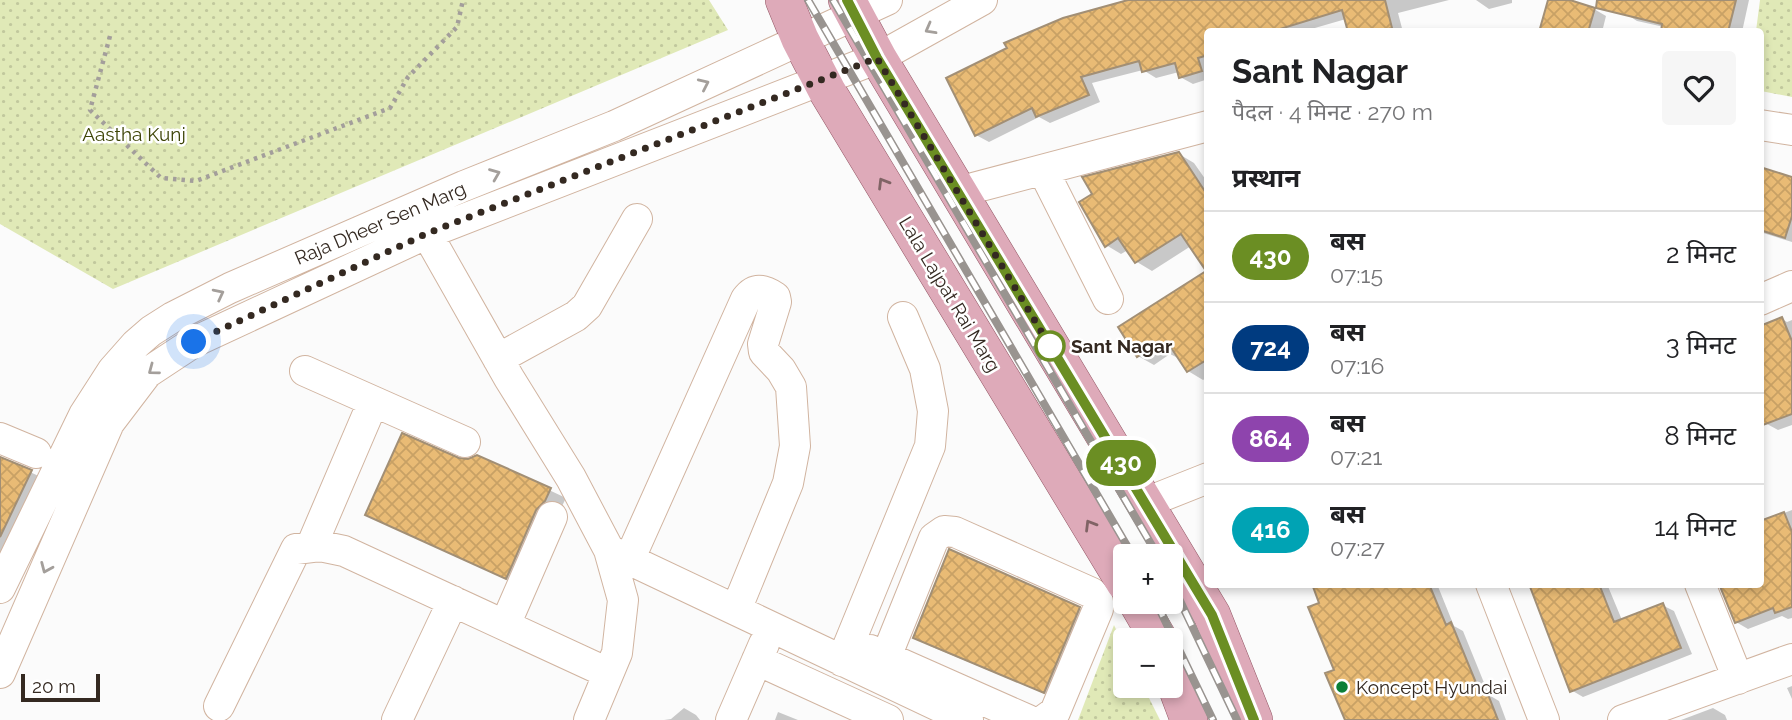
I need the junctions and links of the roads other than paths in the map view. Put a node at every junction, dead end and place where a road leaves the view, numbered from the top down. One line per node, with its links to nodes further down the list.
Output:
1 (784, 0): 5 (main road, Lala Lajpat Rai Marg)
2 (887, 0): 4 (street, Raja Dheer Sen Marg)
3 (982, 0): 6 (street, Raja Dheer Sen Marg, one-way to 6)
4 (850, 7): 5 (street, Raja Dheer Sen Marg); 6 (main road)
5 (800, 39): 7 (main road, Lala Lajpat Rai Marg); 14 (street, Raja Dheer Sen Marg, one-way to 5)
6 (877, 58): 7 (street, Raja Dheer Sen Marg); 12 (main road)
7 (822, 81): 14 (street, Raja Dheer Sen Marg); 30 (main road, Lala Lajpat Rai Marg, one-way to 7)
8 (1764, 126): 10 (street)
9 (1204, 127): 11 (street)
10 (1792, 130)
11 (1043, 170): 12 (street); 17 (street)
12 (958, 192): 26 (main road)
13 (637, 219): 19 (street)
14 (420, 221): 19 (street); 31 (street, Raja Dheer Sen Marg, one-way to 14); 35 (street, Raja Dheer Sen Marg, one-way to 35)
15 (1792, 286): 16 (street)
16 (1764, 298)
17 (1108, 299)
18 (903, 317): 39 (street)
19 (498, 359): 29 (street)
20 (305, 371): 21 (street)
21 (373, 402): 23 (street); 28 (street)
22 (0, 438): 24 (street)
23 (466, 442)
24 (36, 453)
25 (1204, 480): 26 (street)
26 (1145, 503): 56 (main road)
27 (552, 517): 37 (street)
28 (311, 547): 34 (street); 47 (street)
29 (619, 554): 36 (street); 36 (street); 44 (street)
30 (1113, 563)
31 (0, 588): 35 (street)
32 (1493, 588): 57 (street)
33 (1702, 588): 45 (street)
34 (453, 601): 37 (street); 48 (street)
35 (32, 602): 43 (street, Raja Dheer Sen Marg)
36 (736, 611): 38 (street)
37 (505, 625): 44 (street)
38 (771, 627): 39 (street); 42 (street)
39 (846, 651): 40 (street); 52 (street)
40 (886, 657): 53 (street); 54 (street)
41 (1792, 659): 45 (street)
42 (757, 660): 50 (street); 51 (street)
43 (0, 673)
44 (608, 673): 49 (street)
45 (1738, 679): 58 (street)
46 (1181, 698): 55 (main road)
47 (219, 706)
48 (397, 720)
49 (589, 720)
50 (731, 720)
51 (888, 720)
52 (968, 720)
53 (1028, 720)
54 (1044, 720)
55 (1189, 720)
56 (1254, 720)
57 (1544, 720)
58 (1623, 720)

